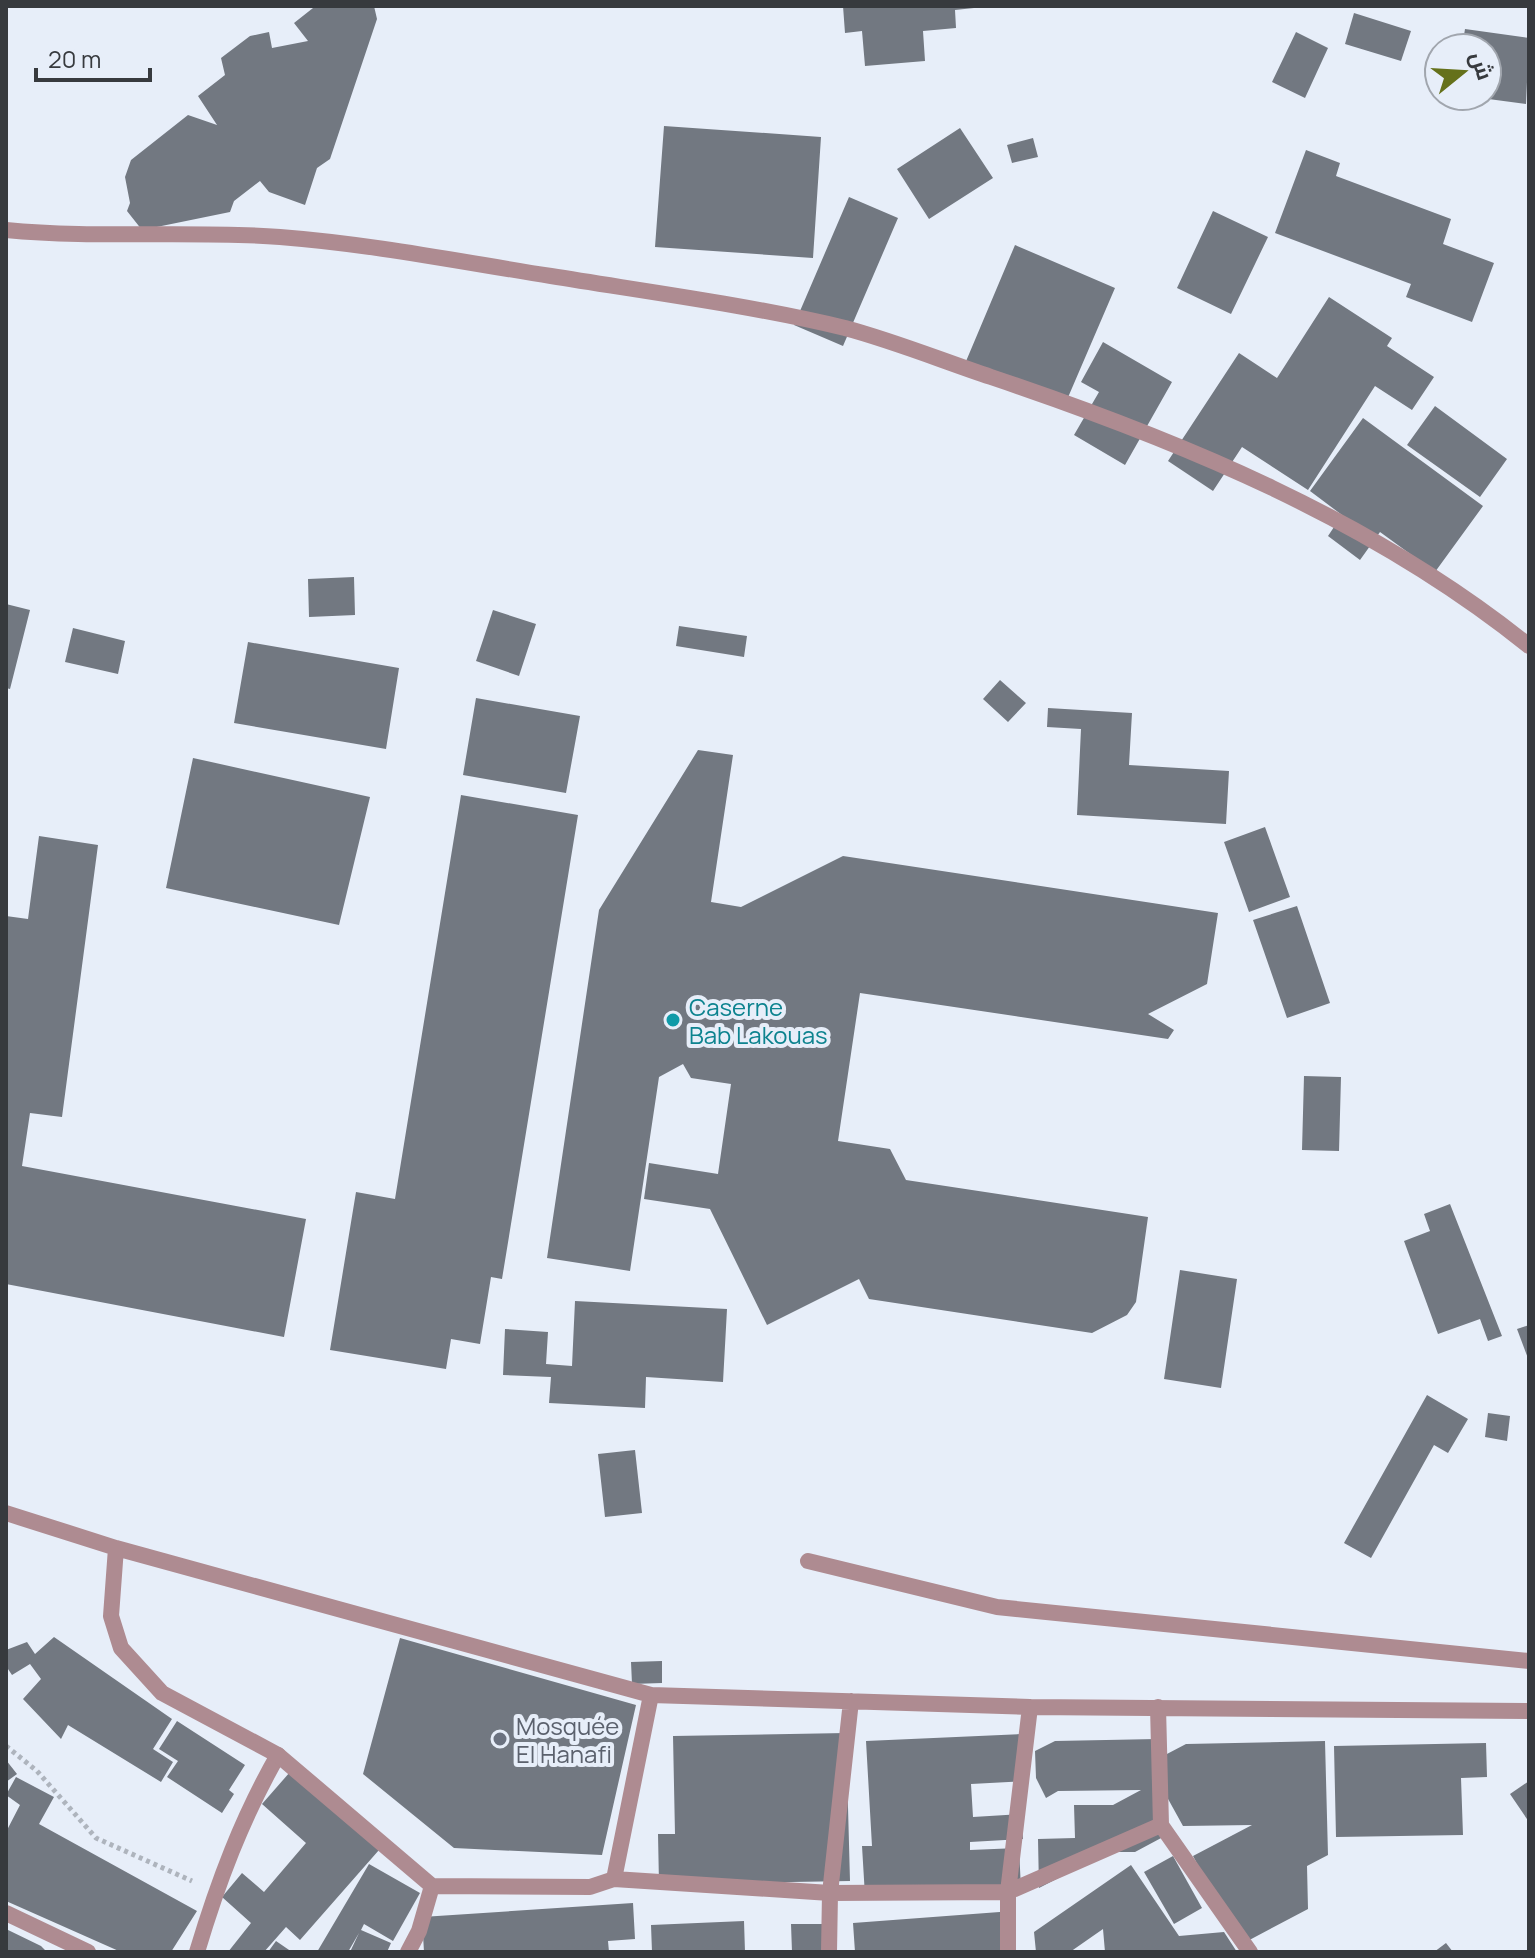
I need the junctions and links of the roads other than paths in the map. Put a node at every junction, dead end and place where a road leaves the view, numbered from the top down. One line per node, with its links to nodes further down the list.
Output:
1 (6, 230): 2 (street)
2 (1529, 646)
3 (6, 1513): 4 (street)
4 (116, 1548): 7 (street); 12 (street)
5 (808, 1561): 6 (street)
6 (1529, 1661)
7 (651, 1695): 8 (street); 14 (street)
8 (851, 1701): 9 (street); 17 (street)
9 (1030, 1707): 10 (street); 16 (street)
10 (1158, 1707): 11 (street); 13 (street)
11 (1529, 1711)
12 (278, 1755): 15 (street); 20 (street)
13 (1161, 1825): 16 (street); 24 (street)
14 (614, 1879): 15 (street); 17 (street)
15 (432, 1886): 21 (street)
16 (1008, 1892): 17 (street); 23 (street)
17 (830, 1893): 22 (street)
18 (6, 1913): 19 (street)
19 (88, 1952)
20 (197, 1952)
21 (408, 1952)
22 (829, 1952)
23 (1008, 1952)
24 (1250, 1952)

